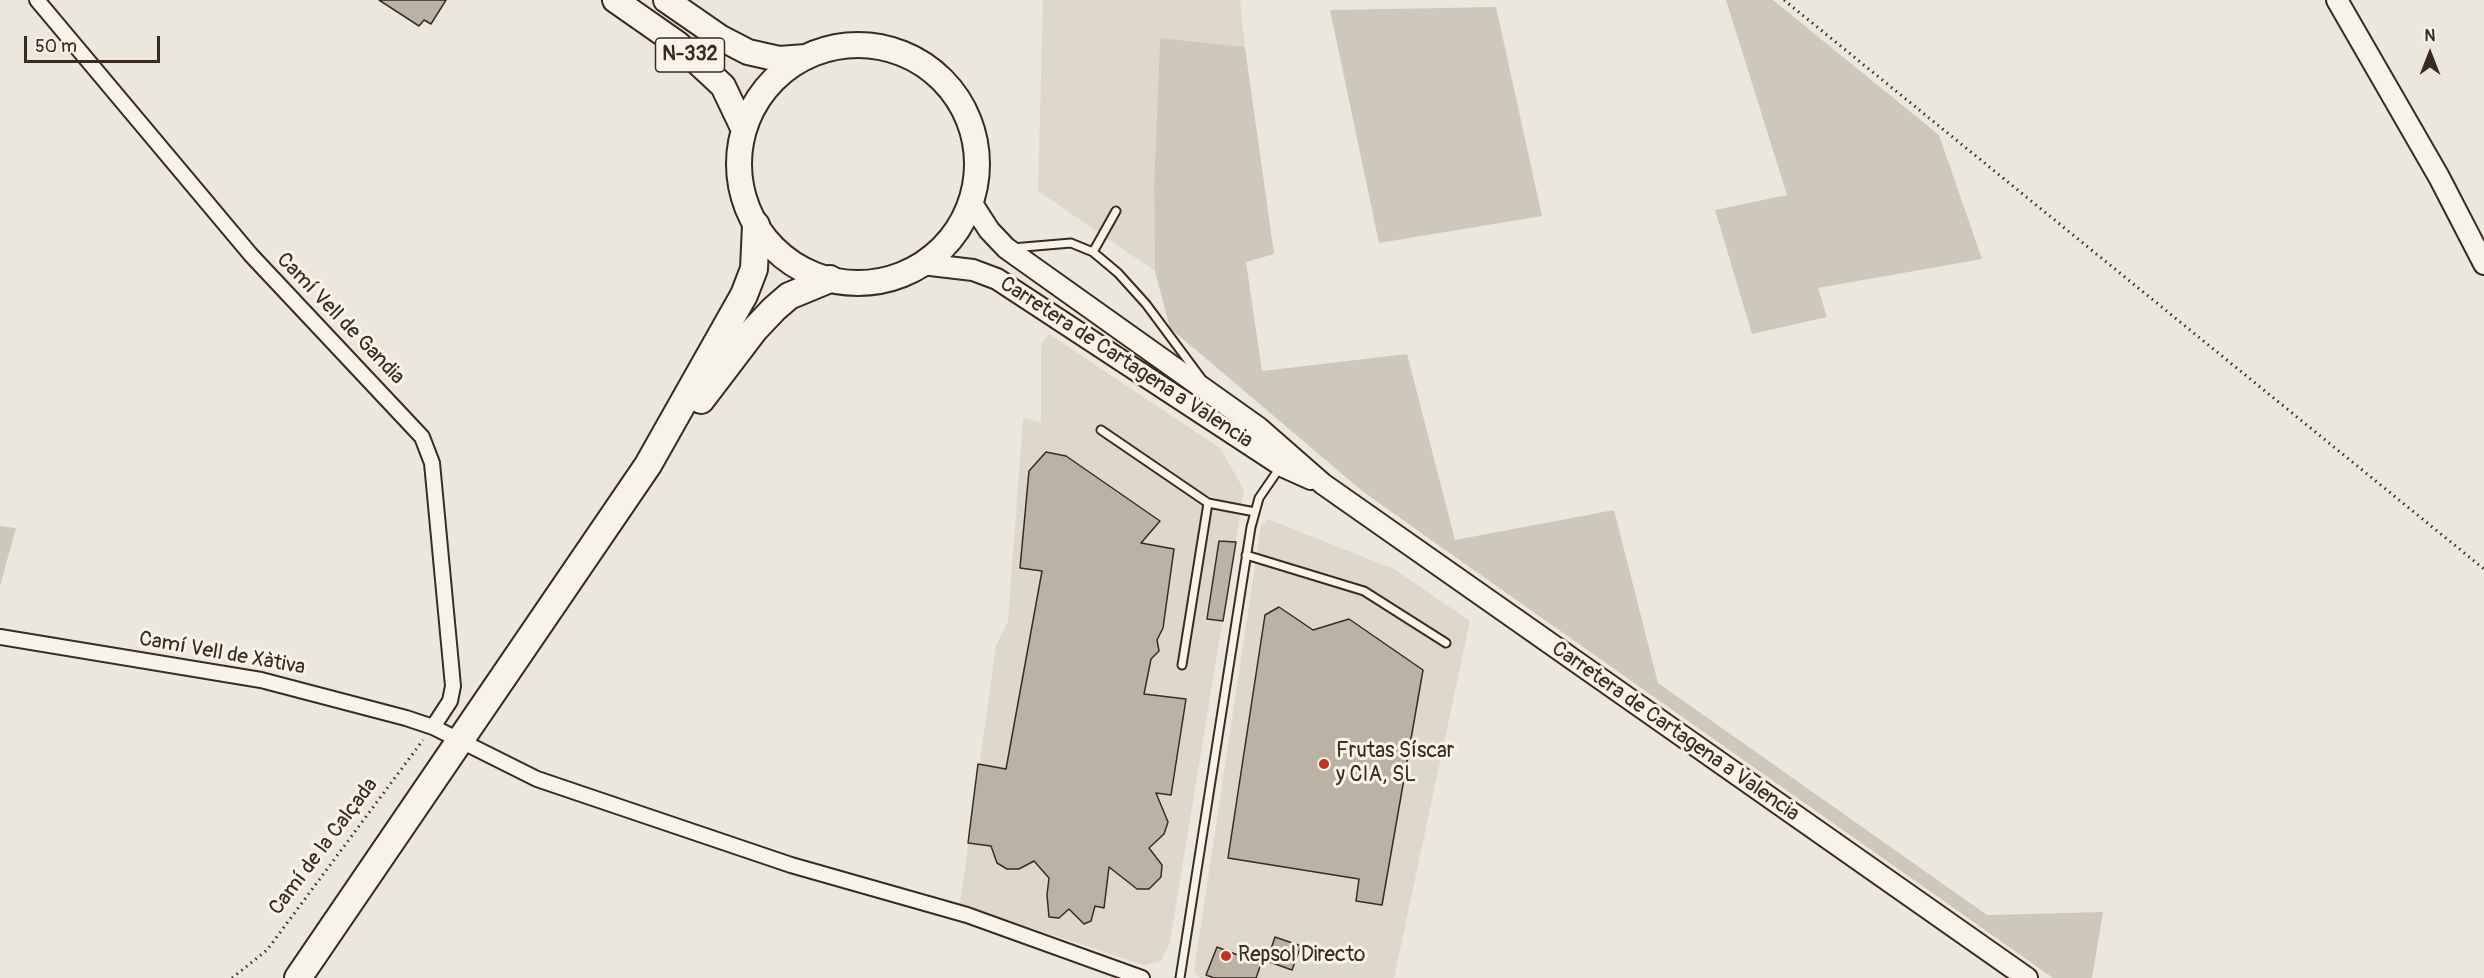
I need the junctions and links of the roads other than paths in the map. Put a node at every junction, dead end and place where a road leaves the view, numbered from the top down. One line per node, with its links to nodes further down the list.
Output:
1 (37, 0): 26 (street, Camí Vell de Gandia)
2 (615, 0): 6 (highway, N-332)
3 (666, 0): 5 (highway, N-332)
4 (2337, 0): 13 (main road)
5 (806, 57): 6 (highway); 7 (highway)
6 (744, 130): 9 (highway)
7 (971, 202): 10 (main road, Carretera de Cartagena a Valencia); 12 (highway)
8 (1116, 211): 11 (lane)
9 (756, 225): 14 (highway); 17 (highway)
10 (1006, 248): 11 (lane); 15 (main road, Carretera de Cartagena a Valencia)
11 (1093, 252): 15 (lane)
12 (922, 264): 14 (highway); 18 (main road, Carretera de Cartagena a Valencia)
13 (2484, 264)
14 (830, 279): 17 (highway)
15 (1217, 399): 19 (main road, Carretera de Cartagena a Valencia)
16 (1101, 430): 20 (lane)
17 (648, 465): 27 (highway)
18 (1282, 466): 19 (main road, Carretera de Cartagena a Valencia); 21 (lane)
19 (1323, 484): 31 (main road, Carretera de Cartagena a Valencia)
20 (1208, 503): 21 (lane); 25 (lane)
21 (1255, 512): 22 (lane)
22 (1246, 555): 24 (lane); 30 (lane)
23 (0, 637): 26 (street, Camí Vell de Xàtiva)
24 (1446, 644)
25 (1182, 665)
26 (433, 727): 27 (street, Camí Vell de Xàtiva)
27 (461, 741): 28 (highway); 29 (street, Camí Vell de Xàtiva)
28 (298, 978)
29 (1142, 978)
30 (1180, 978)
31 (2026, 978)

